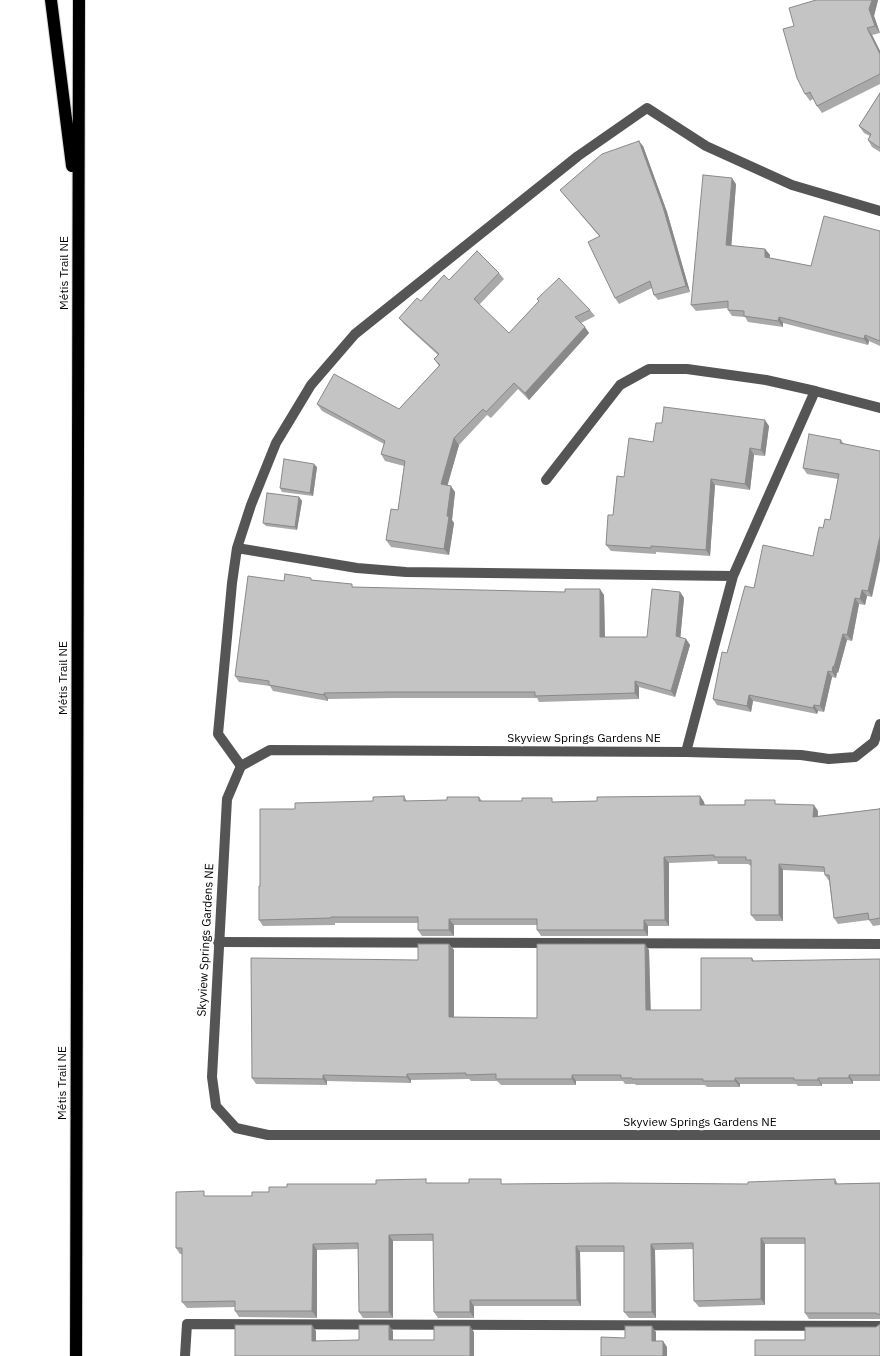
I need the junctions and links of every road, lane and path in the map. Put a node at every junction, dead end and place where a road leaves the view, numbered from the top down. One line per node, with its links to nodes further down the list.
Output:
1 (51, 0): 4 (main road)
2 (79, 0): 4 (main road, Métis Trail NE)
3 (880, 211): 8 (street)
4 (79, 218): 17 (main road, Métis Trail NE)
5 (815, 391): 6 (street); 7 (street); 9 (street)
6 (880, 408)
7 (546, 480)
8 (237, 548): 9 (street); 12 (street)
9 (733, 576): 11 (street)
10 (880, 724): 11 (street, Skyview Springs Gardens NE)
11 (686, 752): 12 (street, Skyview Springs Gardens NE)
12 (240, 766): 13 (street, Skyview Springs Gardens NE)
13 (218, 942): 14 (street); 15 (street, Skyview Springs Gardens NE)
14 (880, 944)
15 (880, 1135)
16 (880, 1326): 18 (street)
17 (76, 1356)
18 (185, 1356)

